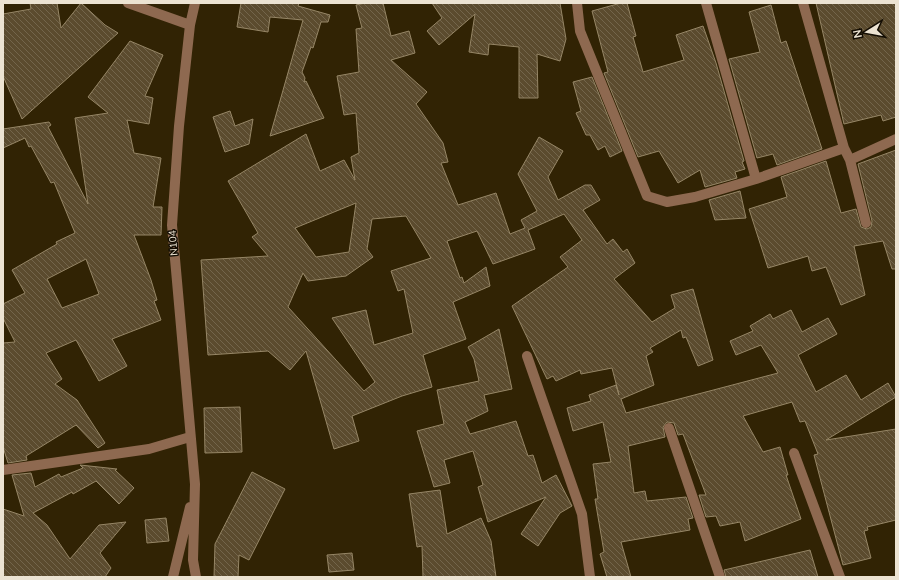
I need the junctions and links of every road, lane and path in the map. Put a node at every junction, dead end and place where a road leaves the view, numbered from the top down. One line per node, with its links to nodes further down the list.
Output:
1 (128, 3): 6 (street)
2 (195, 3): 6 (street, N104 / N104)
3 (577, 3): 10 (street)
4 (706, 3): 10 (street)
5 (803, 3): 8 (street)
6 (190, 26): 14 (street, N104 / N104)
7 (896, 139): 9 (street)
8 (844, 148): 9 (street); 10 (street)
9 (850, 160): 11 (street)
10 (756, 179)
11 (866, 223)
12 (527, 356): 20 (street)
13 (669, 428): 21 (street)
14 (190, 437): 16 (street); 17 (street, N104 / N104)
15 (794, 453): 22 (street)
16 (3, 470)
17 (195, 484): 18 (street, N104); 19 (street, N104)
18 (173, 577)
19 (196, 577)
20 (590, 577)
21 (720, 577)
22 (840, 577)

